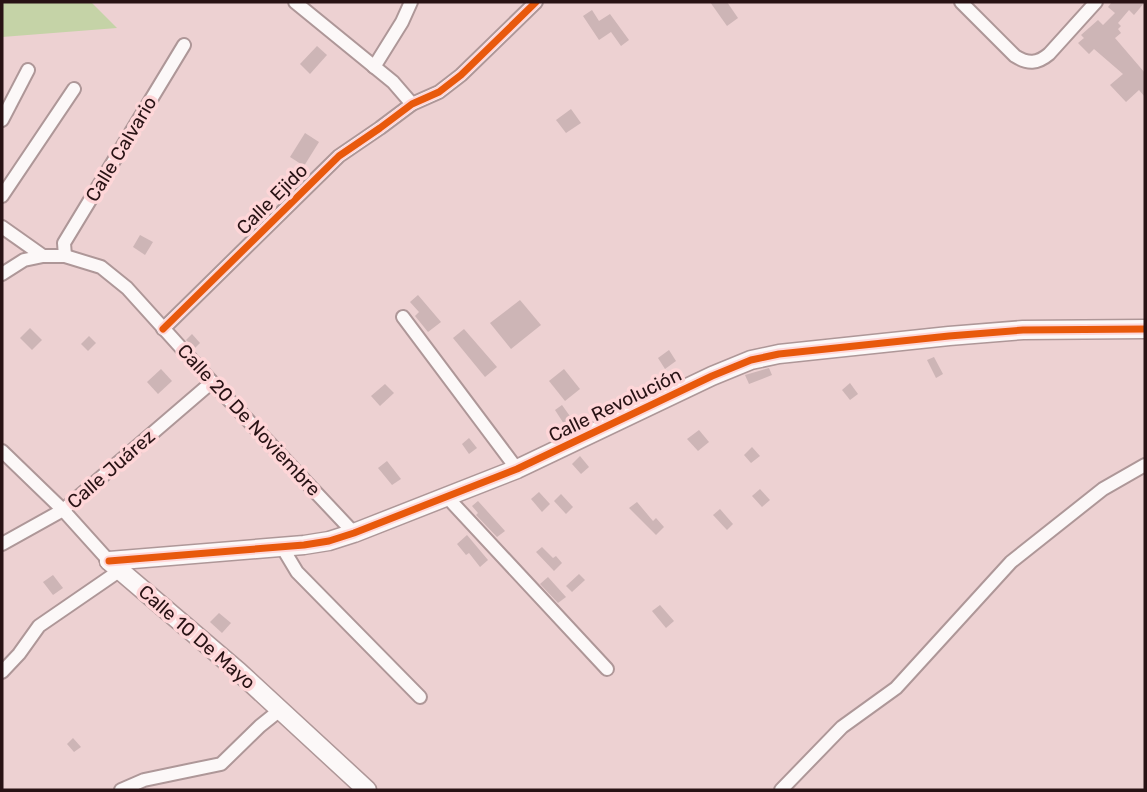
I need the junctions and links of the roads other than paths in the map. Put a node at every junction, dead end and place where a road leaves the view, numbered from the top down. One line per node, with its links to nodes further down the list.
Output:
1 (295, 2): 7 (street)
2 (411, 2): 7 (street)
3 (536, 2): 10 (street, Calle Ejido)
4 (961, 2): 5 (street)
5 (1096, 2)
6 (184, 45): 15 (street, Calle Calvario)
7 (374, 67): 10 (street)
8 (28, 70): 11 (street)
9 (74, 89): 12 (street)
10 (412, 104): 18 (street, Calle Ejido)
11 (2, 120)
12 (2, 196)
13 (2, 227): 14 (street)
14 (43, 256): 15 (street, Calle 20 De Noviembre); 16 (street)
15 (65, 256): 18 (street, Calle 20 De Noviembre)
16 (2, 274)
17 (403, 317): 23 (street)
18 (163, 329): 20 (street, Calle 20 De Noviembre)
19 (1145, 329): 23 (street, Calle Revolución)
20 (212, 382): 25 (street, Calle Juárez); 26 (street, Calle 20 De Noviembre)
21 (2, 451): 25 (street, Calle 10 De Mayo)
22 (1145, 465): 36 (street)
23 (517, 469): 24 (street, Calle Revolución)
24 (447, 497): 26 (street, Calle Revolución); 30 (street)
25 (64, 510): 27 (street, Calle Juárez); 29 (street, Calle 10 De Mayo)
26 (354, 533): 28 (street, Calle Revolución)
27 (2, 544)
28 (282, 547): 29 (street, Calle Revolución); 32 (street)
29 (114, 566): 31 (street); 33 (street, Calle 10 De Mayo)
30 (607, 669)
31 (2, 672)
32 (421, 697)
33 (280, 710): 34 (street); 35 (street, Calle 10 De Mayo)
34 (121, 790)
35 (367, 790)
36 (781, 790)

